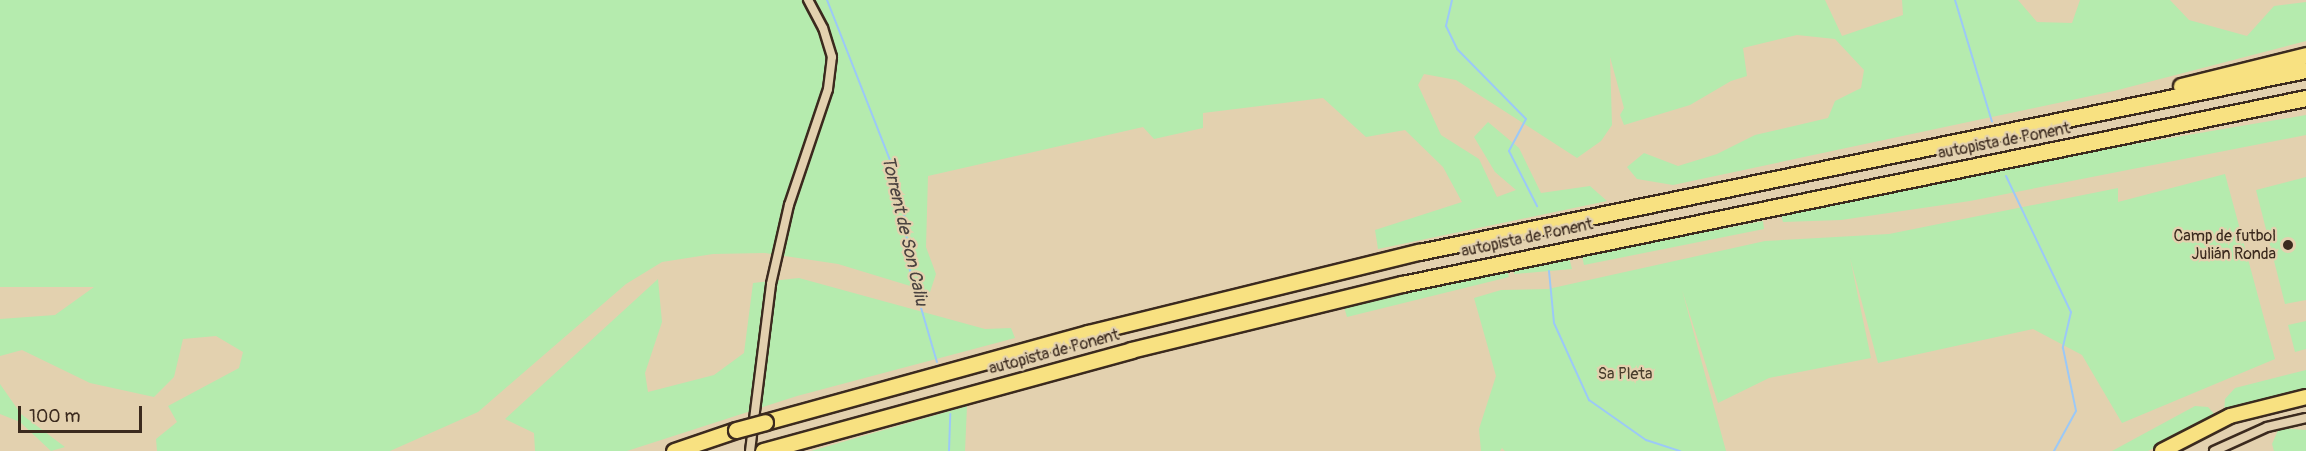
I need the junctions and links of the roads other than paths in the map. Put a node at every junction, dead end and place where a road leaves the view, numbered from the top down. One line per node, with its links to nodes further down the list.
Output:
1 (808, 0): 9 (street)
2 (2306, 55): 6 (highway)
3 (2306, 70): 6 (highway, autopista de Ponent)
4 (2306, 98): 7 (highway, autopista de Ponent)
5 (2306, 108): 7 (highway)
6 (2102, 112): 9 (highway, autopista de Ponent)
7 (2226, 115): 13 (highway, autopista de Ponent)
8 (2306, 399): 14 (main road); 15 (main road)
9 (759, 418): 11 (highway, autopista de Ponent, bridge); 12 (street)
10 (2306, 418): 16 (street)
11 (674, 451)
12 (750, 451)
13 (764, 451)
14 (2162, 451)
15 (2172, 451)
16 (2214, 451)

